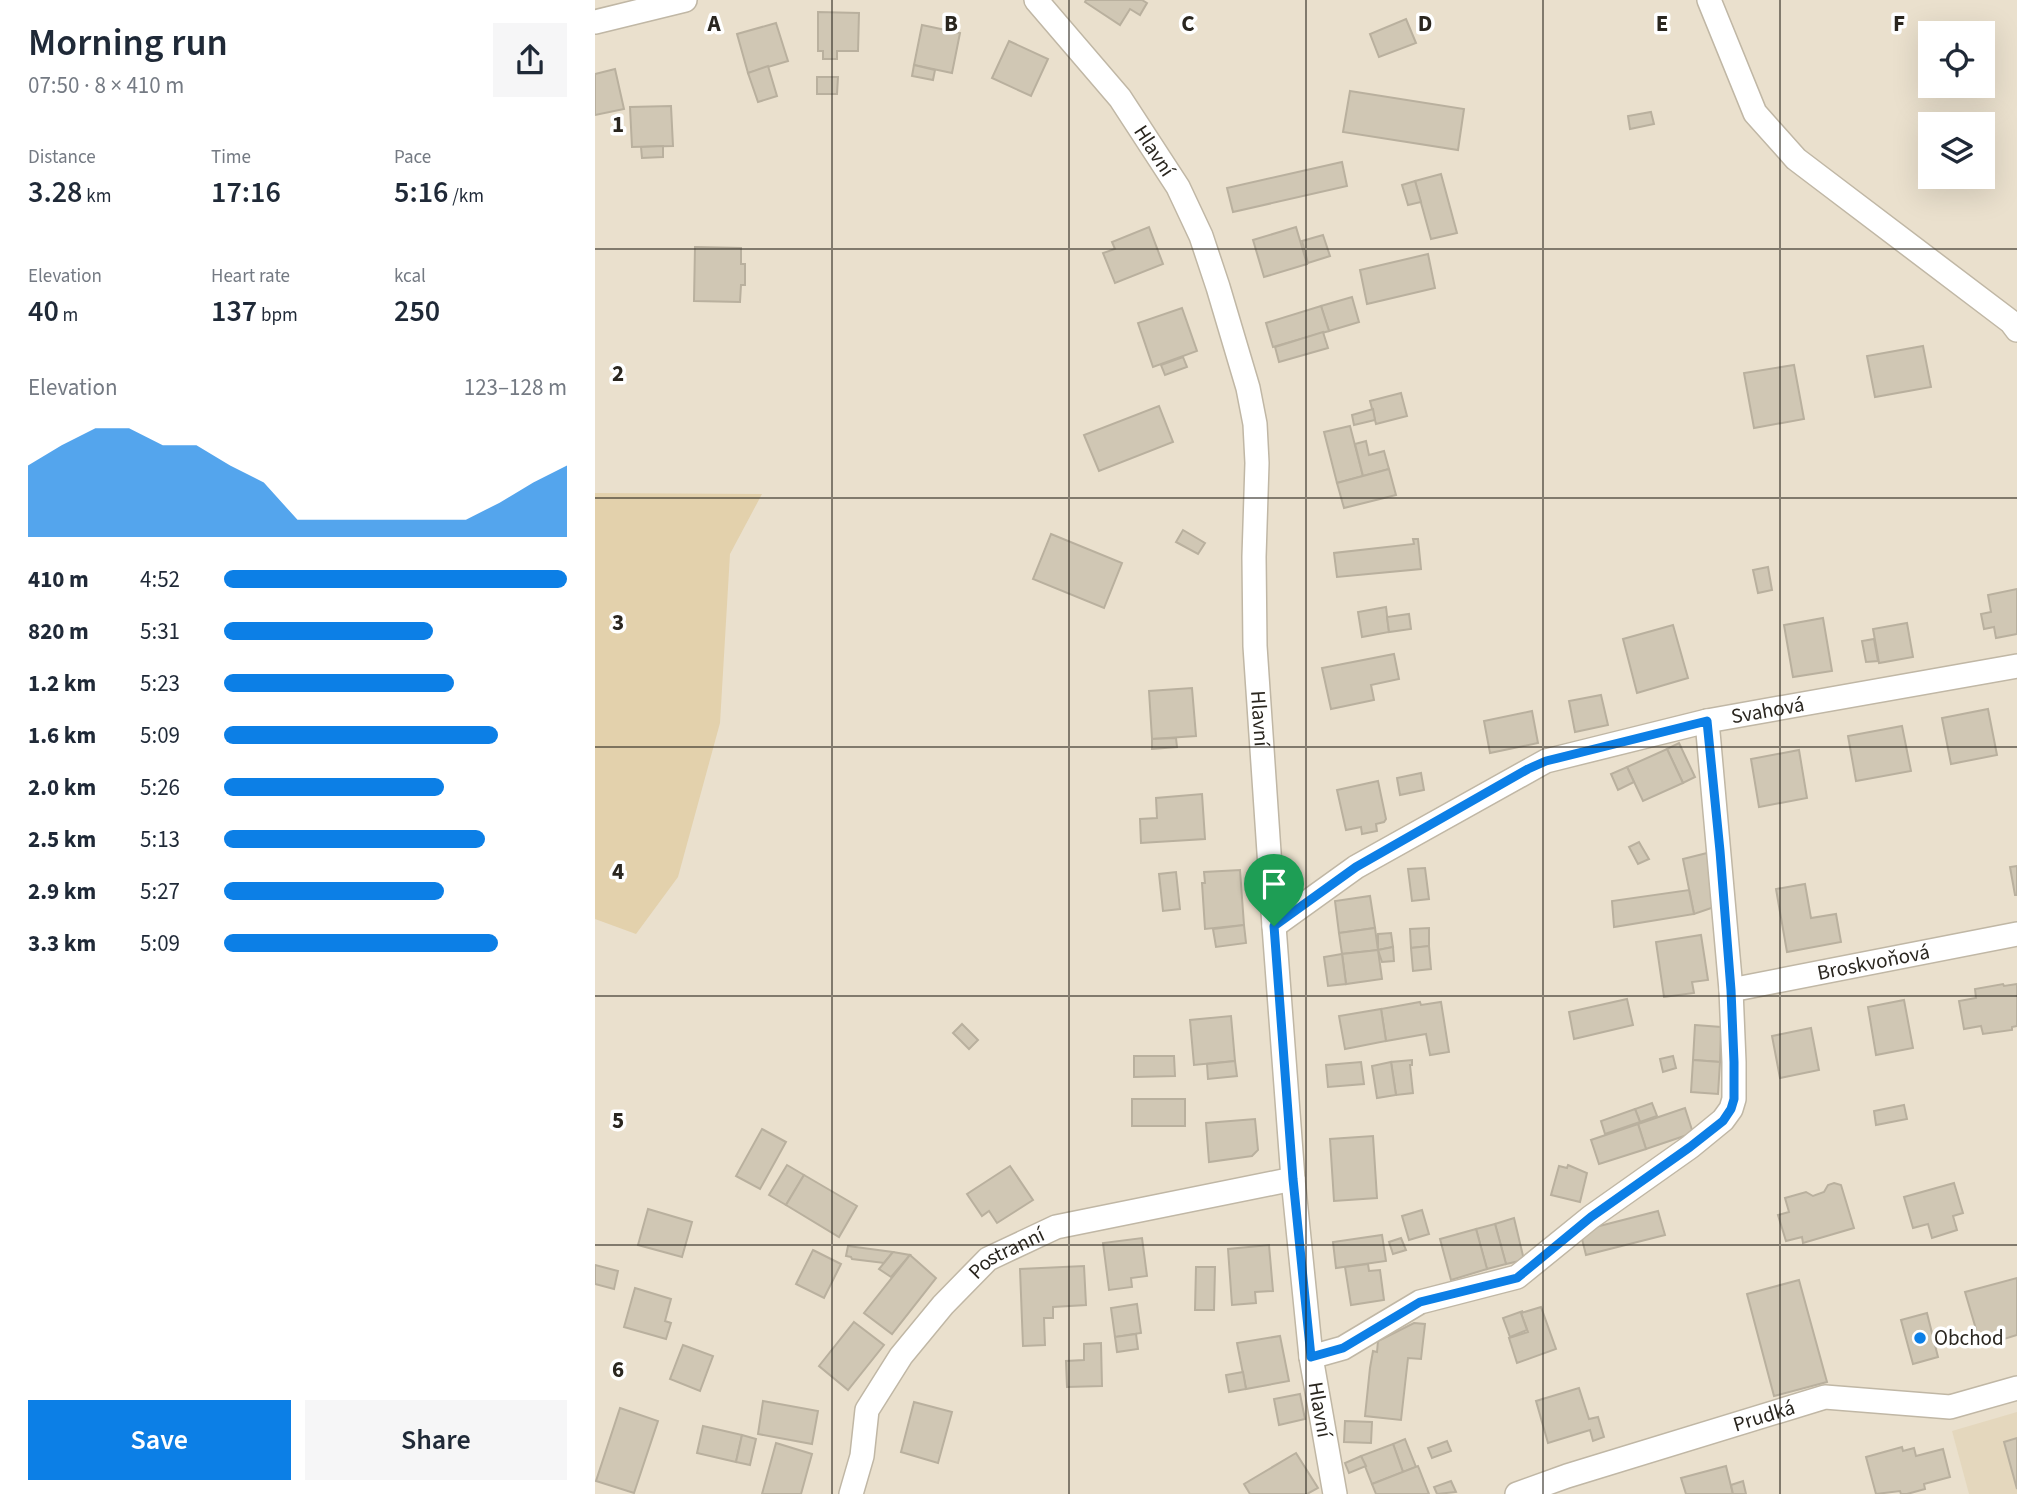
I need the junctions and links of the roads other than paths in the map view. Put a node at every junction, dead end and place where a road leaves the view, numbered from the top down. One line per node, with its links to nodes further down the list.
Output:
1 (685, 0): 4 (street)
2 (1036, 0): 8 (street, Hlavní)
3 (1709, 0): 5 (street)
4 (595, 22)
5 (2017, 330)
6 (2017, 666): 7 (street, Svahová)
7 (1707, 721): 8 (street, Svahová); 10 (street)
8 (1274, 926): 11 (street, Hlavní)
9 (2017, 934): 10 (street, Broskvoňová)
10 (1731, 990): 12 (street)
11 (1293, 1179): 12 (street, Hlavní); 14 (street, Postranní)
12 (1311, 1357): 15 (street, Hlavní)
13 (2017, 1388): 16 (street, Prudká)
14 (851, 1494)
15 (1335, 1494)
16 (1517, 1494)

